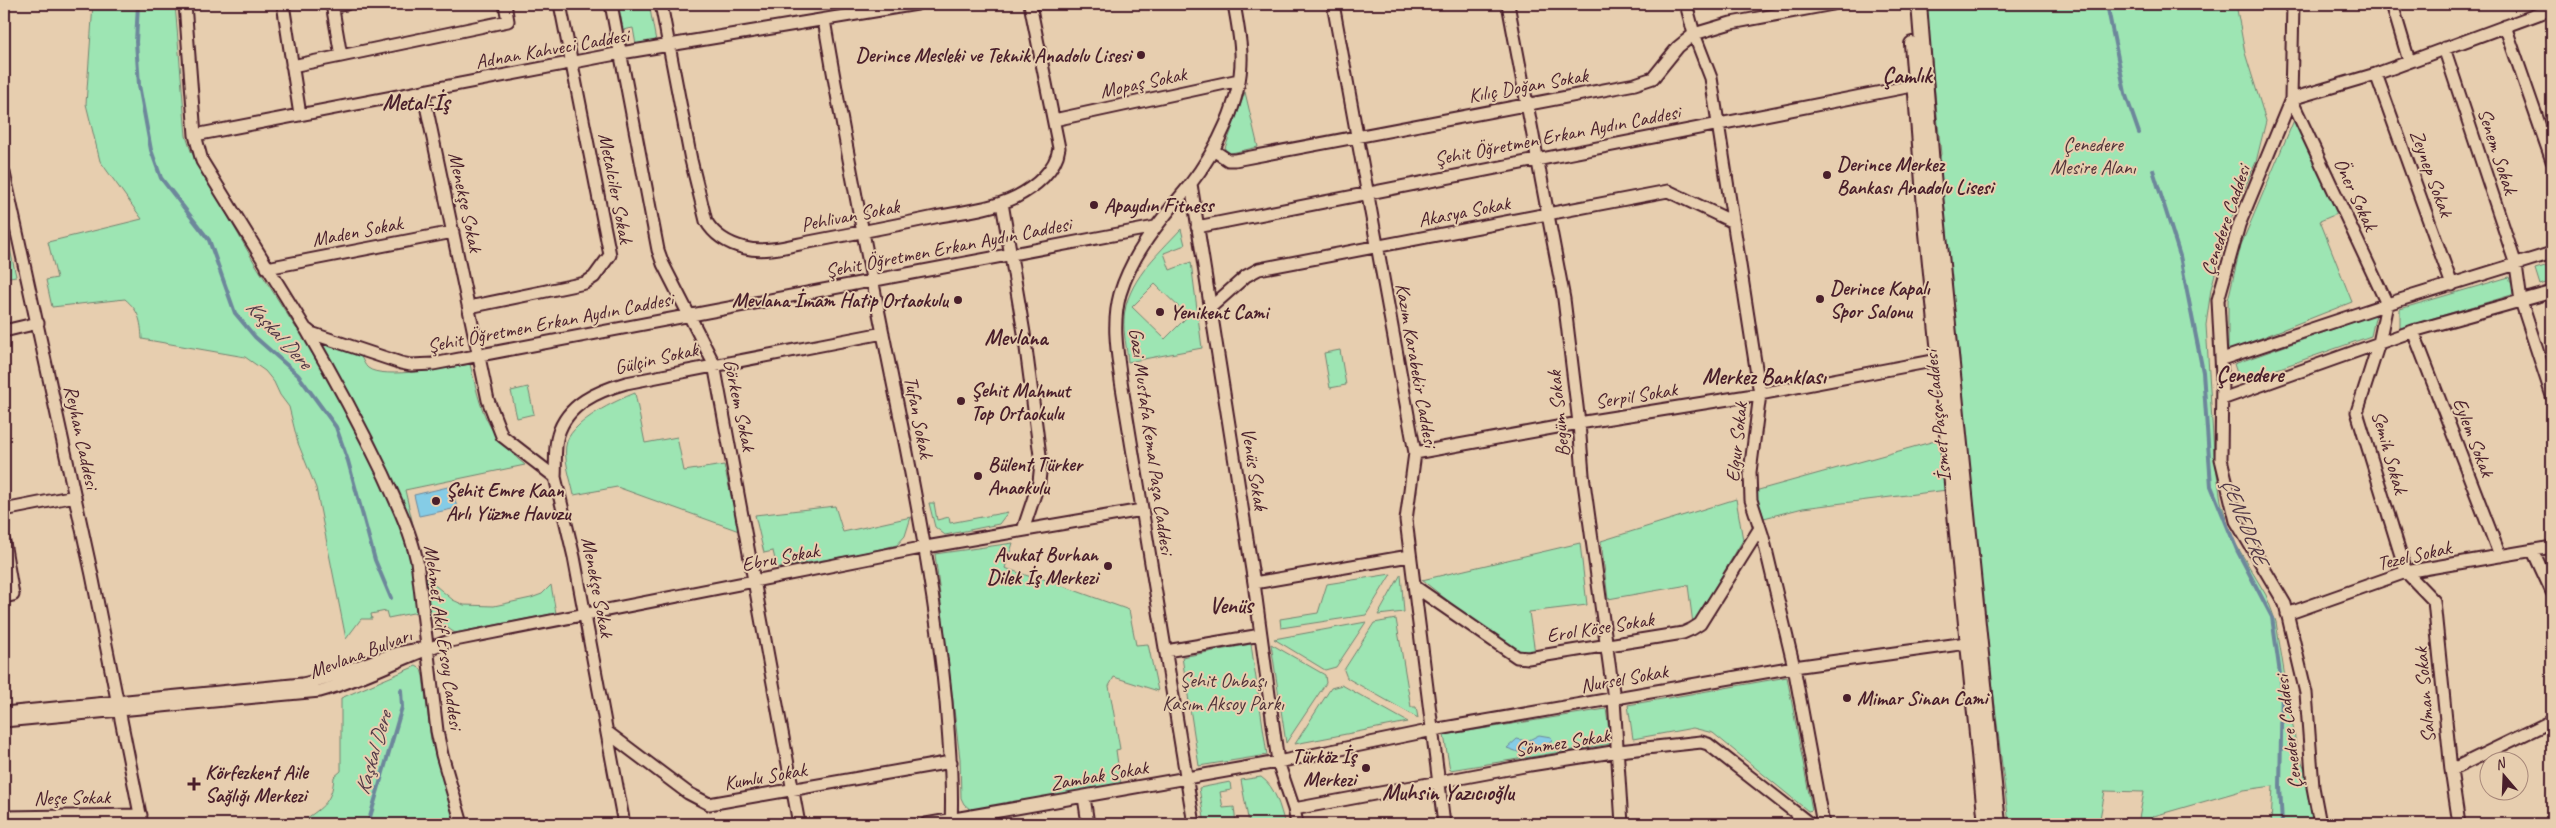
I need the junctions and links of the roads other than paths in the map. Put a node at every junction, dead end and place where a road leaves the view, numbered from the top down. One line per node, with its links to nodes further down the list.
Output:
1 (185, 4): 40 (street)
2 (283, 4): 30 (street)
3 (346, 4): 19 (street)
4 (505, 4): 27 (street)
5 (560, 4): 29 (street, Metalciler Sokak)
6 (611, 4): 26 (street, Görkem Sokak)
7 (661, 4): 24 (street, Pehlivan Sokak)
8 (917, 4): 21 (street, Adnan Kahveci Caddesi)
9 (1030, 4): 38 (street, Pehlivan Sokak)
10 (1234, 4): 32 (street, Gazi Mustafa Kemal Paşa Caddesi)
11 (1333, 4): 41 (street, Kazım Karabekir Caddesi)
12 (1508, 4): 36 (street, Begüm Sokak)
13 (1686, 4): 23 (street, Elgur Sokak)
14 (1833, 4): 23 (street, Kılıç Doğan Sokak)
15 (1909, 4): 33 (main road, İsmet Paşa Caddesi)
16 (1918, 4): 33 (main road, İsmet Paşa Caddesi)
17 (2293, 4): 35 (street, Çenedere Caddesi)
18 (2392, 4): 28 (street)
19 (333, 5): 27 (street)
20 (2552, 9): 22 (street)
21 (824, 20): 24 (street, Adnan Kahveci Caddesi); 55 (street, Tufan Sokak)
22 (2505, 26): 25 (street); 44 (street)
23 (1694, 34): 36 (street, Kılıç Doğan Sokak); 39 (street, Elgur Sokak)
24 (670, 46): 26 (street, Adnan Kahveci Caddesi); 55 (street, Pehlivan Sokak)
25 (2444, 48): 28 (street); 59 (street, Senem Sokak)
26 (621, 54): 29 (street, Adnan Kahveci Caddesi); 68 (street, Görkem Sokak)
27 (341, 56): 30 (street)
28 (2409, 61): 31 (street)
29 (572, 62): 34 (street, Adnan Kahveci Caddesi); 66 (street, Metalciler Sokak)
30 (292, 66): 37 (street)
31 (2376, 74): 35 (street); 62 (street, Zeynep Sokak)
32 (1239, 80): 38 (street, Mopaş Sokak); 42 (street, Gazi Mustafa Kemal Paşa Caddesi)
33 (1920, 84): 39 (street, Şehit Öğretmen Erkan Aydın Caddesi); 76 (main road, İsmet Paşa Caddesi)
34 (423, 90): 37 (street, Adnan Kahveci Caddesi); 54 (street, Menekşe Sokak)
35 (2291, 99): 65 (street, Öner Sokak); 77 (street, Çenedere Caddesi)
36 (1526, 104): 41 (street, Kılıç Doğan Sokak); 43 (street, Begüm Sokak)
37 (300, 114): 40 (street, Adnan Kahveci Caddesi)
38 (1054, 120): 48 (street, Pehlivan Sokak)
39 (1717, 122): 43 (street, Şehit Öğretmen Erkan Aydın Caddesi); 51 (street, Elgur Sokak)
40 (195, 135): 60 (street)
41 (1357, 136): 42 (street, Kılıç Doğan Sokak); 47 (street, Kazım Karabekir Caddesi)
42 (1213, 150): 46 (street, Gazi Mustafa Kemal Paşa Caddesi)
43 (1536, 159): 47 (street, Şehit Öğretmen Erkan Aydın Caddesi); 50 (street, Begüm Sokak)
44 (2552, 161)
45 (4, 173): 49 (street, Reyhan Caddesi)
46 (1191, 184): 52 (street, Gazi Mustafa Kemal Paşa Caddesi); 53 (street, Venüs Sokak)
47 (1368, 192): 53 (street, Şehit Öğretmen Erkan Aydın Caddesi); 56 (street, Kazım Karabekir Caddesi)
48 (1002, 203): 55 (street, Pehlivan Sokak); 57 (street)
49 (8, 213): 69 (street, Reyhan Caddesi)
50 (1546, 214): 51 (street, Akasya Sokak); 56 (street, Akasya Sokak); 82 (street, Begüm Sokak)
51 (1733, 222): 80 (street, Elgur Sokak)
52 (1155, 227): 57 (street, Şehit Öğretmen Erkan Aydın Caddesi); 87 (street, Gazi Mustafa Kemal Paşa Caddesi)
53 (1197, 227): 67 (street, Venüs Sokak)
54 (453, 232): 60 (street, Maden Sokak); 66 (street, Menekşe Sokak)
55 (861, 232): 61 (street, Tufan Sokak)
56 (1378, 246): 67 (street, Akasya Sokak); 83 (street, Kazım Karabekir Caddesi)
57 (1010, 254): 61 (street, Şehit Öğretmen Erkan Aydın Caddesi); 89 (street)
58 (2552, 254): 59 (street)
59 (2516, 265): 62 (street); 64 (street, Senem Sokak)
60 (267, 268): 70 (street)
61 (873, 282): 68 (street, Şehit Öğretmen Erkan Aydın Caddesi); 73 (street, Tufan Sokak)
62 (2452, 284): 65 (street)
63 (2552, 292): 64 (street)
64 (2521, 301): 72 (street); 79 (street, Senem Sokak)
65 (2387, 304): 74 (street, Semih Sokak); 77 (street)
66 (469, 307): 75 (street, Menekşe Sokak)
67 (1210, 308): 98 (street, Venüs Sokak)
68 (690, 315): 75 (street, Şehit Öğretmen Erkan Aydın Caddesi); 78 (street, Görkem Sokak)
69 (38, 323): 71 (street); 85 (street, Reyhan Caddesi)
70 (305, 328): 75 (street, Şehit Öğretmen Erkan Aydın Caddesi); 107 (street, Mehmet Akif Ersoy Caddesi)
71 (4, 331)
72 (2413, 331): 74 (street); 95 (street, Eylem Sokak)
73 (883, 333): 78 (street, Gülçin Sokak); 91 (street, Tufan Sokak)
74 (2379, 344): 81 (street); 96 (street, Semih Sokak)
75 (478, 356): 84 (street, Menekşe Sokak)
76 (1945, 359): 80 (street, Serpil Sokak); 105 (main road, İsmet Paşa Caddesi)
77 (2222, 359): 81 (street, Çenedere Caddesi)
78 (714, 364): 84 (street, Gülçin Sokak); 97 (street, Görkem Sokak)
79 (2551, 391)
80 (1760, 394): 82 (street, Serpil Sokak); 88 (street, Elgur Sokak)
81 (2222, 399): 102 (street, Çenedere Caddesi)
82 (1579, 423): 83 (street, Serpil Sokak); 106 (street, Begüm Sokak)
83 (1415, 453): 94 (street, Kazım Karabekir Caddesi)
84 (555, 477): 103 (street, Menekşe Sokak)
85 (75, 496): 86 (street); 111 (street, Reyhan Caddesi)
86 (4, 510)
87 (1142, 510): 89 (street, Ebru Sokak); 108 (street, Gazi Mustafa Kemal Paşa Caddesi)
88 (1760, 528): 106 (street, Erol Köse Sokak); 109 (street, Elgur Sokak)
89 (1023, 530): 91 (street, Ebru Sokak)
90 (4, 542): 101 (street)
91 (926, 547): 97 (street, Ebru Sokak); 118 (street, Tufan Sokak)
92 (2552, 547): 93 (street, Tezel Sokak)
93 (2533, 551): 95 (street, Tezel Sokak); 100 (street)
94 (1409, 556): 98 (street); 99 (street, Kazım Karabekir Caddesi)
95 (2500, 556): 96 (street, Tezel Sokak)
96 (2406, 572): 102 (street, Tezel Sokak); 120 (street, Salman Sokak)
97 (756, 582): 103 (street, Ebru Sokak); 123 (street, Görkem Sokak)
98 (1254, 583): 104 (street, Venüs Sokak)
99 (1414, 586): 106 (street, Erol Köse Sokak); 115 (street, Kazım Karabekir Caddesi)
100 (2552, 592)
101 (4, 597)
102 (2287, 614): 142 (street, Çenedere Caddesi)
103 (584, 615): 107 (street, Ebru Sokak); 116 (street, Menekşe Sokak)
104 (1261, 635): 108 (street); 119 (street, Venüs Sokak)
105 (1974, 642): 109 (street, Nursel Sokak); 140 (main road, İsmet Paşa Caddesi); 141 (main road, İsmet Paşa Caddesi)
106 (1606, 646): 110 (street, Begüm Sokak)
107 (426, 648): 111 (street, Mevlana Bulvarı); 129 (street, Mehmet Akif Ersoy Caddesi)
108 (1166, 651): 121 (street, Gazi Mustafa Kemal Paşa Caddesi)
109 (1794, 667): 110 (street, Nursel Sokak); 139 (street, Elgur Sokak)
110 (1614, 699): 115 (street, Nursel Sokak); 117 (street, Begüm Sokak)
111 (119, 705): 112 (street, Mevlana Bulvarı); 113 (street, Mevlana Bulvarı); 127 (street, Reyhan Caddesi)
112 (4, 713)
113 (4, 721)
114 (2552, 721): 120 (street)
115 (1433, 730): 119 (street, Nursel Sokak); 122 (street, Kazım Karabekir Caddesi)
116 (607, 732): 123 (street, Kumlu Sokak); 130 (street, Menekşe Sokak)
117 (1618, 751): 122 (street, Sönmez Sokak); 137 (street, Begüm Sokak); 138 (street, Sönmez Sokak)
118 (951, 762): 123 (street, Kumlu Sokak); 128 (street, Tufan Sokak)
119 (1278, 762): 121 (street, Zambak Sokak); 125 (street, Venüs Sokak)
120 (2450, 770): 143 (street, Salman Sokak)
121 (1187, 778): 124 (street, Zambak Sokak); 134 (street, Gazi Mustafa Kemal Paşa Caddesi)
122 (1439, 781): 125 (street, Sönmez Sokak); 136 (street, Kazım Karabekir Caddesi)
123 (793, 791): 131 (street, Görkem Sokak)
124 (1084, 796): 128 (street, Zambak Sokak); 133 (street)
125 (1294, 809): 135 (street, Venüs Sokak)
126 (4, 817): 127 (street, Neşe Sokak)
127 (141, 820)
128 (951, 822): 132 (street, Zambak Sokak)
129 (462, 824)
130 (624, 824)
131 (798, 824)
132 (926, 824)
133 (1088, 824)
134 (1193, 824)
135 (1297, 824)
136 (1444, 824)
137 (1622, 824)
138 (1810, 824)
139 (1823, 824)
140 (1986, 824)
141 (1998, 824)
142 (2320, 824)
143 (2459, 824)

